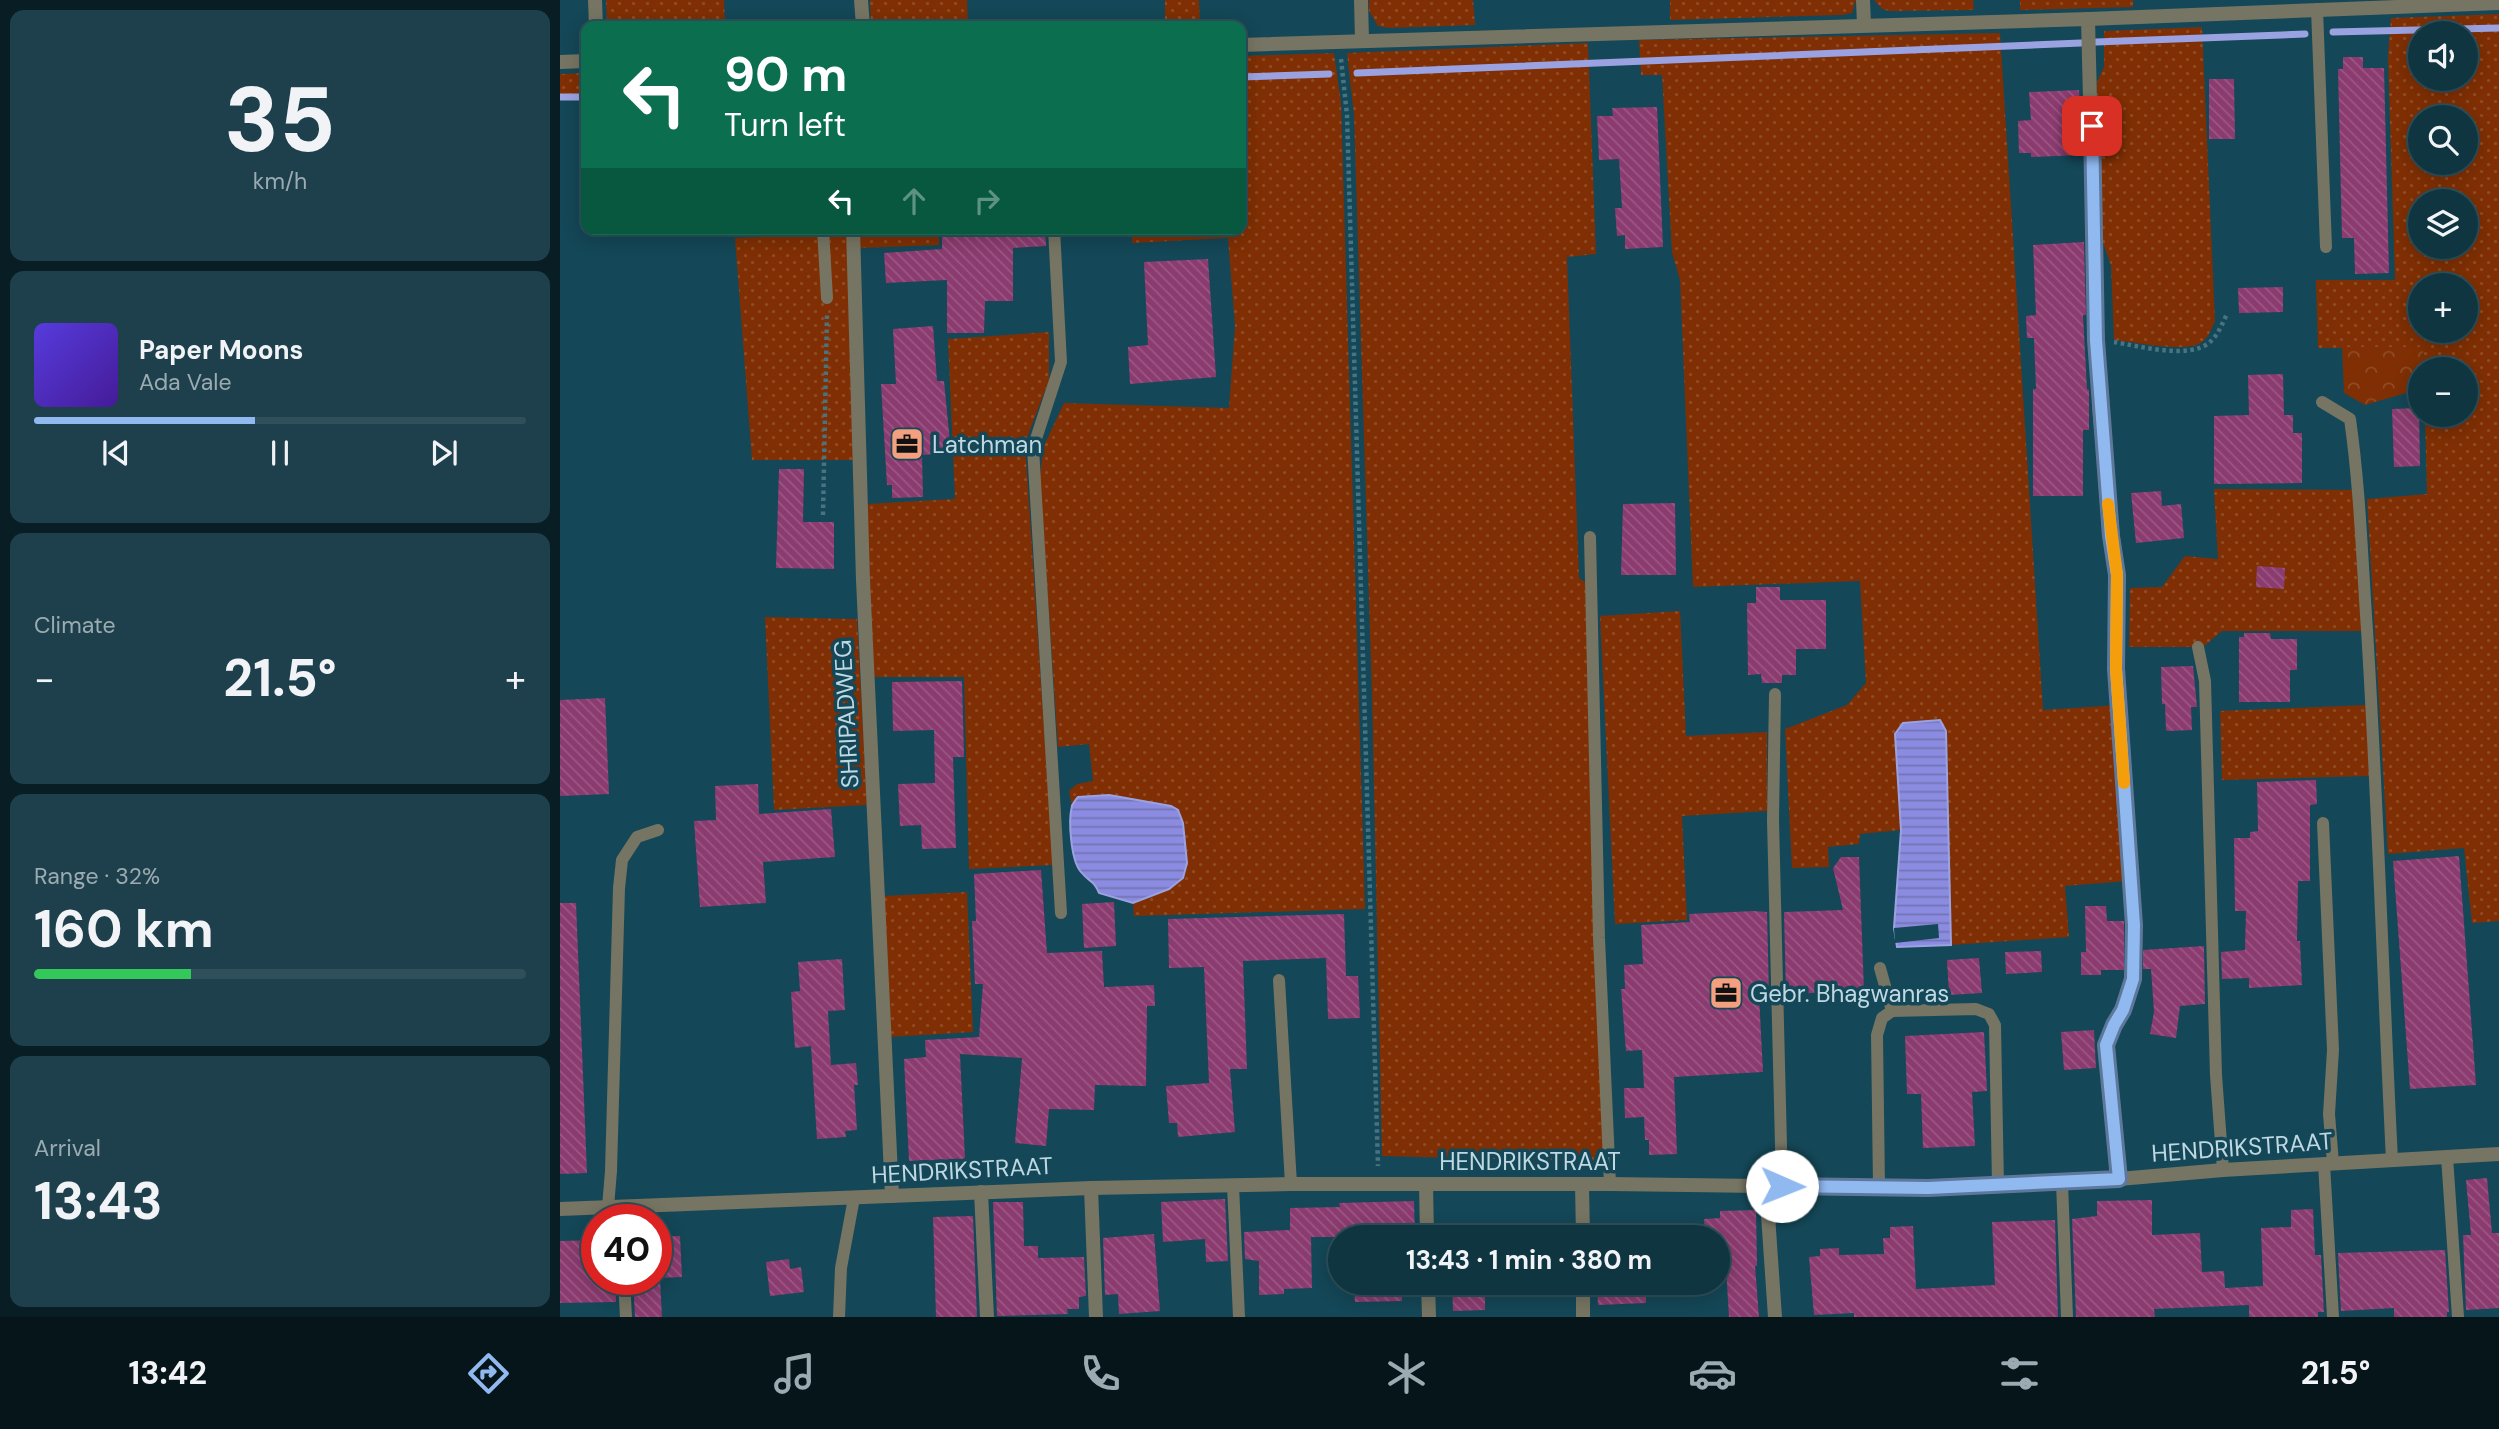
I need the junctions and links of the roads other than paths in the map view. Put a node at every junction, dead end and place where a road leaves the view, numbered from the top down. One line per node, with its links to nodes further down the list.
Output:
1 (595, 0): 9 (street)
2 (861, 0): 10 (street)
3 (1361, 0): 12 (street)
4 (1863, 0): 11 (street)
5 (2420, 3): 6 (street); 7 (street)
6 (2499, 3)
7 (2317, 9): 8 (street); 19 (lane)
8 (2088, 19): 11 (street); 36 (street)
9 (596, 21)
10 (863, 21)
11 (1864, 24): 12 (street)
12 (1363, 40): 13 (street)
13 (1246, 45)
14 (581, 61): 15 (street)
15 (560, 62)
16 (823, 235): 20 (lane)
17 (853, 235): 49 (street, SHRIPADWEG)
18 (1054, 235): 27 (lane)
19 (2326, 247)
20 (827, 298)
21 (2322, 402): 33 (lane)
22 (1590, 537): 40 (lane)
23 (2198, 647): 35 (lane)
24 (1776, 694): 45 (lane)
25 (2323, 823): 34 (lane)
26 (658, 830): 51 (lane)
27 (1061, 913)
28 (1880, 968): 30 (lane)
29 (1279, 980): 38 (lane)
30 (1892, 1010): 43 (lane); 46 (lane)
31 (2499, 1154): 32 (street, HENDRIKSTRAAT)
32 (2447, 1157): 33 (street, HENDRIKSTRAAT); 70 (lane)
33 (2392, 1160): 34 (street, HENDRIKSTRAAT)
34 (2328, 1164): 35 (street, HENDRIKSTRAAT); 69 (lane)
35 (2222, 1170): 36 (street, HENDRIKSTRAAT)
36 (2119, 1179): 37 (street, HENDRIKSTRAAT)
37 (2062, 1182): 43 (street, HENDRIKSTRAAT); 68 (lane)
38 (1291, 1184): 39 (street, HENDRIKSTRAAT); 41 (street, HENDRIKSTRAAT)
39 (1426, 1184): 42 (street, HENDRIKSTRAAT); 55 (street)
40 (1610, 1184): 42 (street, HENDRIKSTRAAT); 44 (street, HENDRIKSTRAAT)
41 (1233, 1185): 47 (street, HENDRIKSTRAAT); 64 (lane)
42 (1582, 1185): 56 (street)
43 (1998, 1185): 46 (street, HENDRIKSTRAAT)
44 (1766, 1186): 45 (street, HENDRIKSTRAAT); 67 (street)
45 (1782, 1186): 46 (street, HENDRIKSTRAAT)
46 (1879, 1187)
47 (1091, 1188): 48 (street, HENDRIKSTRAAT); 63 (street)
48 (981, 1192): 49 (street, HENDRIKSTRAAT); 62 (street)
49 (892, 1196): 50 (street, HENDRIKSTRAAT)
50 (854, 1198): 52 (street, HENDRIKSTRAAT); 61 (lane)
51 (616, 1204)
52 (672, 1208)
53 (560, 1209): 54 (street, HENDRIKSTRAAT)
54 (581, 1210)
55 (1427, 1225)
56 (1583, 1225)
57 (625, 1295): 60 (lane)
58 (1428, 1295): 65 (street)
59 (1583, 1295): 66 (street)
60 (626, 1317)
61 (839, 1317)
62 (987, 1317)
63 (1096, 1317)
64 (1239, 1317)
65 (1429, 1317)
66 (1583, 1317)
67 (1775, 1317)
68 (2067, 1317)
69 (2333, 1317)
70 (2458, 1317)

